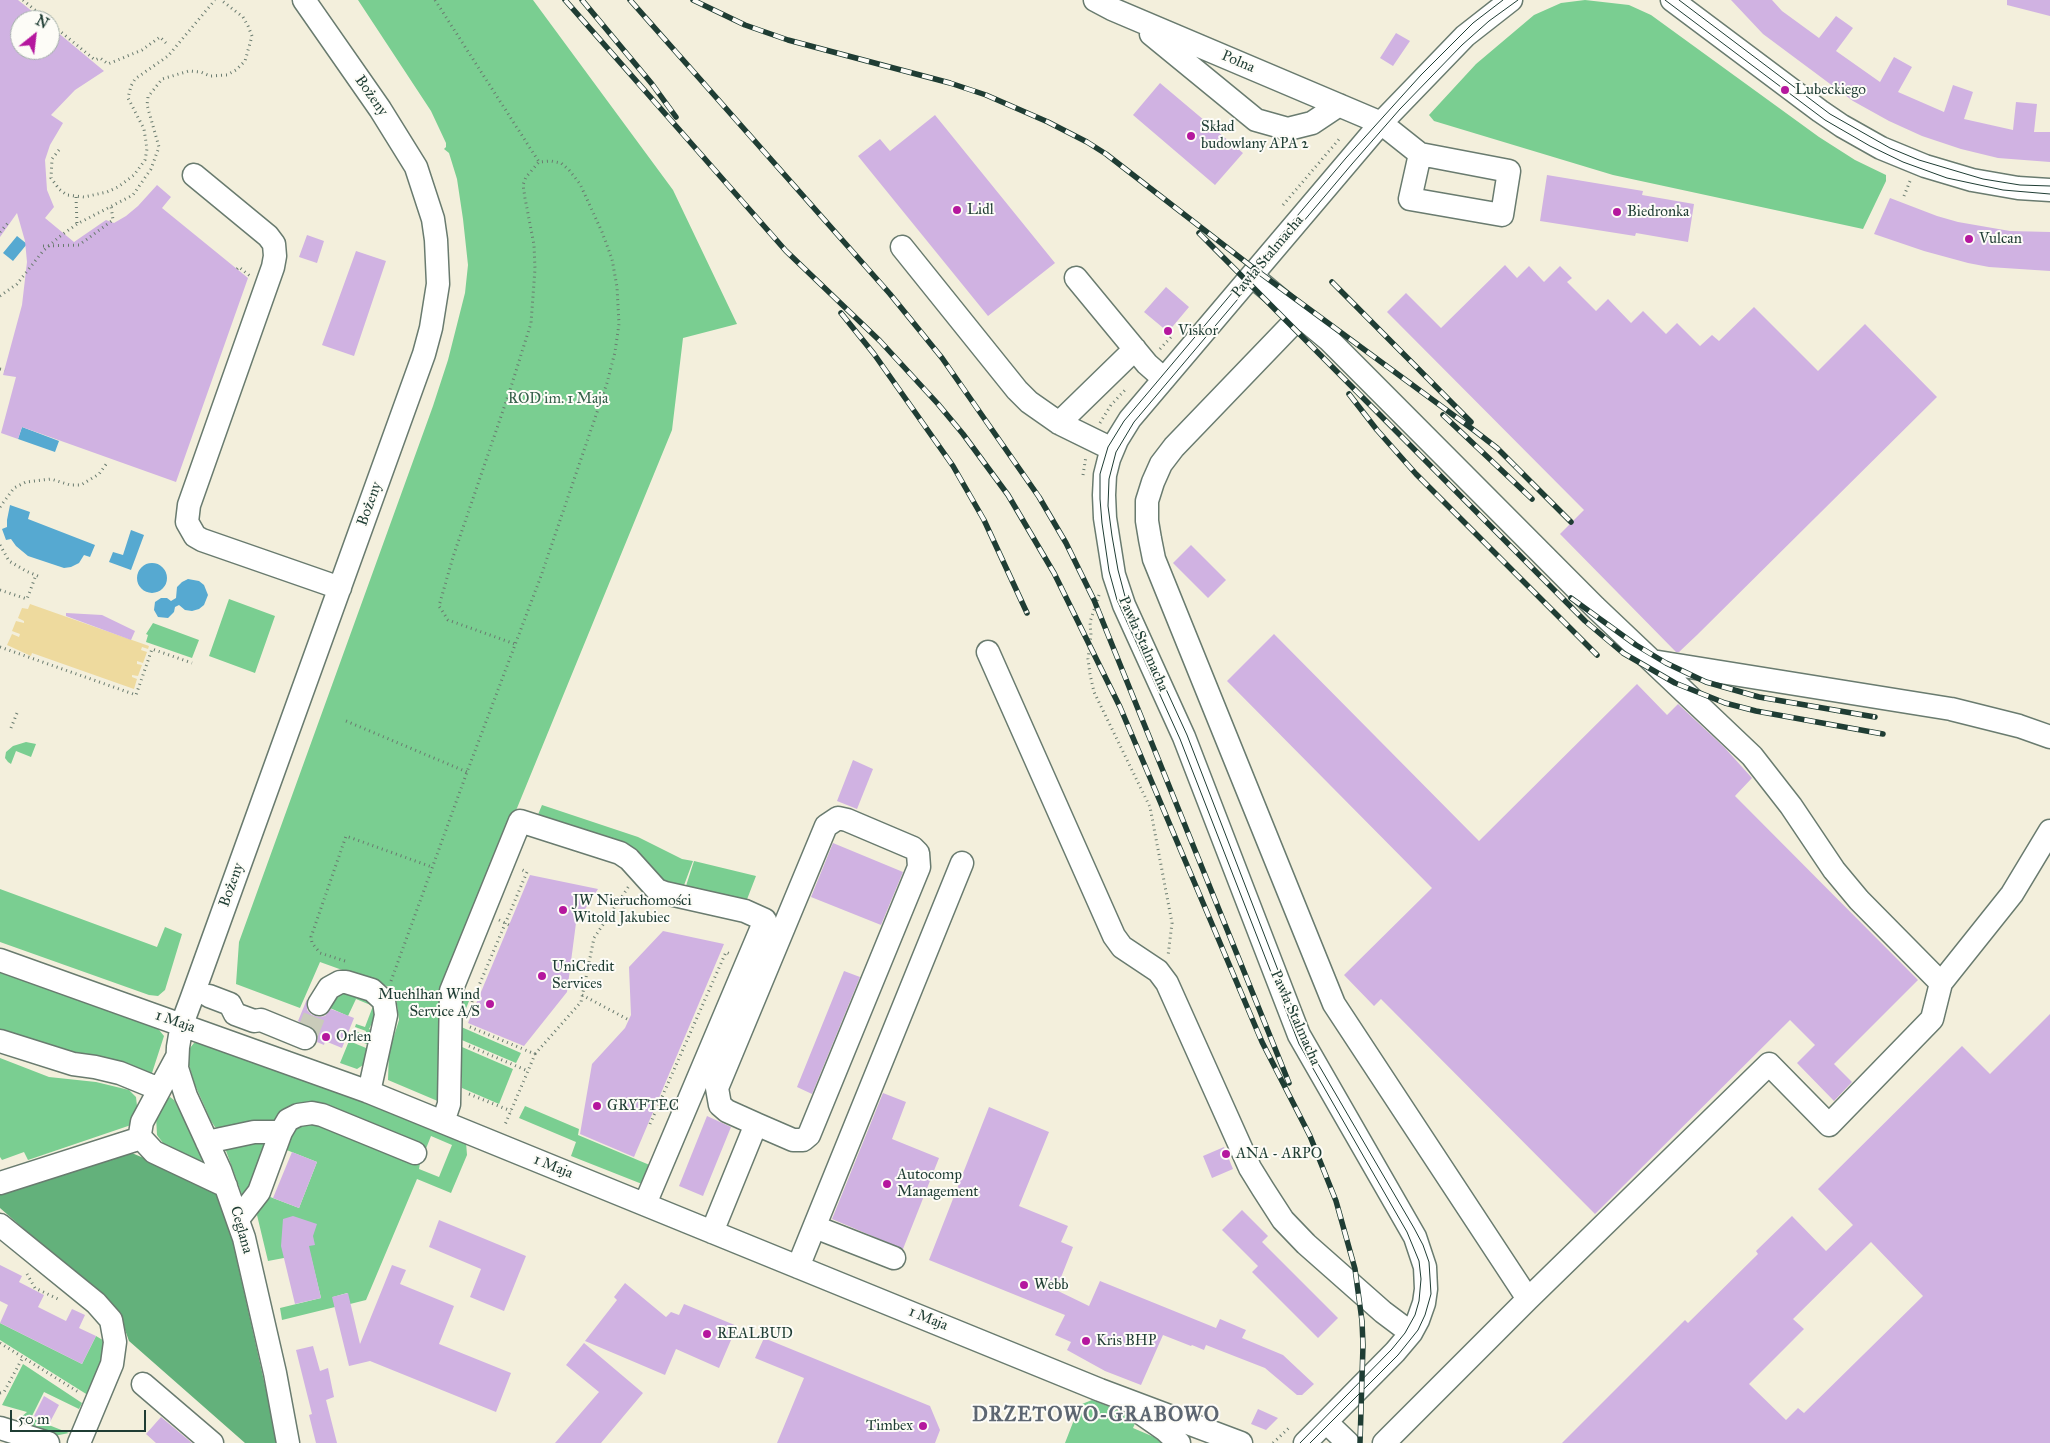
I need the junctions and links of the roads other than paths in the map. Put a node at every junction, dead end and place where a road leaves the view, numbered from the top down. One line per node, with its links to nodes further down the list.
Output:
1 (304, 0): 19 (street, Bożeny)
2 (1095, 0): 5 (street, Polna)
3 (1510, 0): 7 (street, Pawła Stalmacha)
4 (1672, 0): 10 (street)
5 (1131, 18): 6 (street, Polna); 6 (street)
6 (1340, 105): 7 (street, Polna)
7 (1373, 120): 8 (street, Polna); 12 (street, Pawła Stalmacha)
8 (1420, 154)
9 (194, 175): 19 (street)
10 (2050, 190)
11 (902, 247): 17 (street)
12 (1252, 276): 14 (street); 16 (street, Pawła Stalmacha)
13 (1076, 278): 15 (street)
14 (1300, 316): 21 (street); 50 (street)
15 (1141, 357): 16 (street); 17 (street)
16 (1164, 379): 18 (street, Pawła Stalmacha)
17 (1059, 423): 18 (street)
18 (1112, 449): 51 (street, Pawła Stalmacha)
19 (340, 588): 29 (street, Bożeny)
20 (988, 652): 51 (street)
21 (1652, 661): 22 (street); 26 (street)
22 (2050, 738)
23 (2050, 831): 26 (street)
24 (962, 863): 46 (street)
25 (0, 960): 29 (street, 1 Maja)
26 (1941, 983): 50 (street)
27 (209, 996): 32 (street)
28 (319, 1004): 34 (street)
29 (182, 1024): 31 (street, Ceglana); 32 (street, 1 Maja)
30 (0, 1040): 33 (street)
31 (177, 1058): 33 (street); 39 (street, Ceglana)
32 (295, 1064): 34 (street, 1 Maja)
33 (159, 1089): 38 (street)
34 (369, 1092): 35 (street, 1 Maja)
35 (443, 1122): 43 (street, 1 Maja); 43 (street)
36 (756, 1124): 36 (street); 47 (street)
37 (281, 1132): 39 (street); 40 (street); 44 (street)
38 (141, 1138): 41 (street); 42 (street)
39 (207, 1142): 42 (street, Ceglana)
40 (415, 1153)
41 (0, 1183)
42 (226, 1186): 44 (street, Ceglana)
43 (645, 1204): 47 (street, 1 Maja)
44 (238, 1219): 59 (street, Ceglana)
45 (0, 1225): 57 (street)
46 (815, 1227): 48 (street); 49 (street)
47 (712, 1232): 49 (street, 1 Maja)
48 (894, 1258)
49 (798, 1267): 53 (street, 1 Maja)
50 (1528, 1299): 64 (street)
51 (1414, 1328): 54 (street)
52 (143, 1384): 58 (street)
53 (1100, 1390): 60 (street, 1 Maja); 61 (street, 1 Maja)
54 (1326, 1422): 62 (street); 63 (street)
55 (0, 1428): 56 (street)
56 (48, 1443)
57 (79, 1443)
58 (212, 1443)
59 (288, 1443)
60 (1178, 1443)
61 (1241, 1443)
62 (1305, 1443)
63 (1348, 1443)
64 (1384, 1443)

